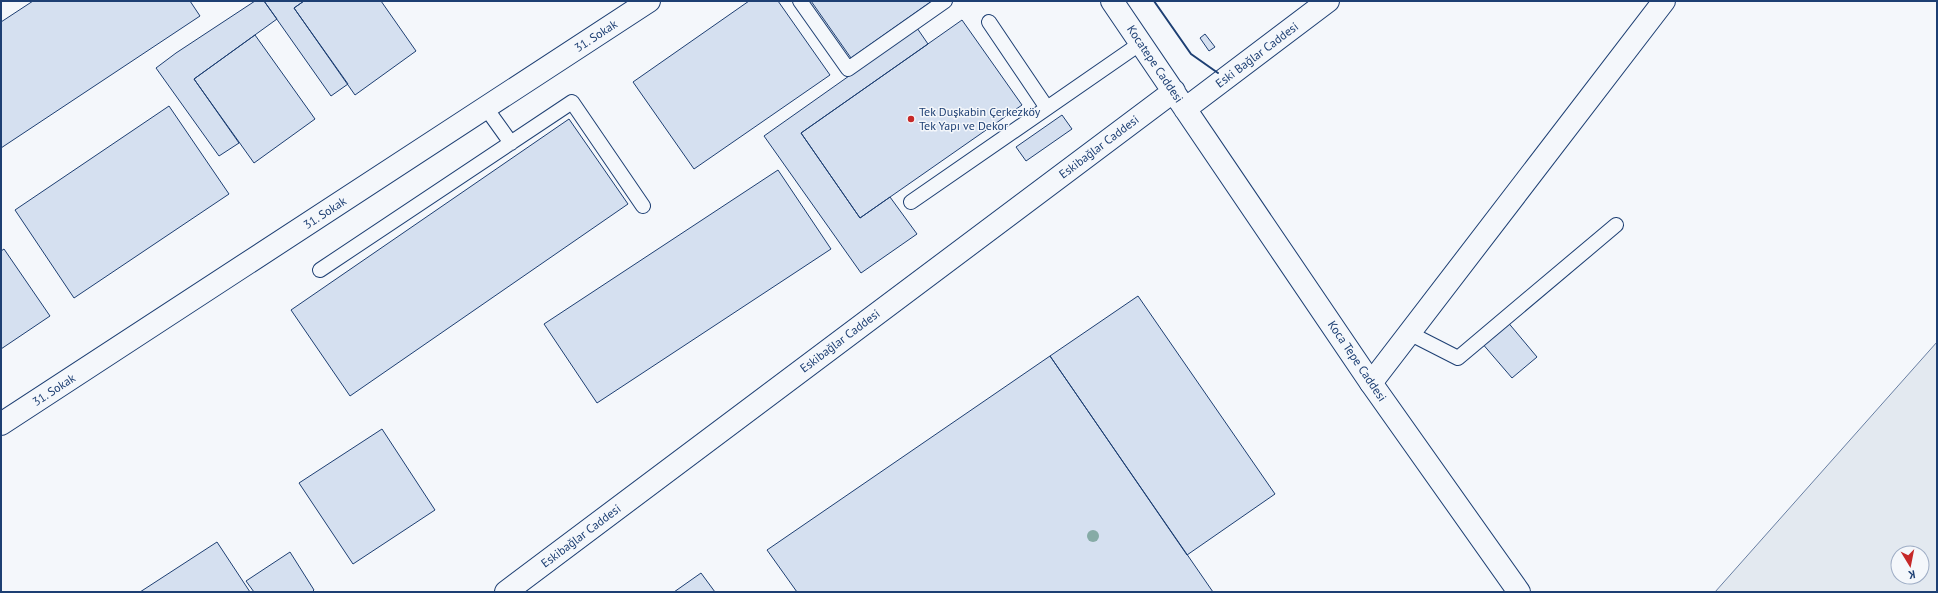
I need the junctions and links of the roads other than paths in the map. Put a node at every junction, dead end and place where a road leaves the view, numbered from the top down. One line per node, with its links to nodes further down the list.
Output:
1 (649, 1): 10 (street, 31. Sokak)
2 (800, 1): 3 (lane)
3 (945, 1)
4 (1112, 1): 8 (street, Kocatepe Caddesi)
5 (1328, 1): 9 (street, Eski Bağlar Caddesi)
6 (1664, 1): 18 (street)
7 (989, 22): 11 (lane)
8 (1141, 43): 9 (street, Kocatepe Caddesi); 11 (lane)
9 (1180, 100): 12 (street, Kocatepe Caddesi); 21 (street, Eskibağlar Caddesi)
10 (486, 108): 13 (lane); 20 (street, 31. Sokak)
11 (1047, 108): 14 (lane)
12 (1199, 127): 19 (street, Koca Tepe Caddesi)
13 (511, 143): 15 (lane); 17 (lane)
14 (911, 202)
15 (643, 206)
16 (1616, 225): 18 (lane)
17 (320, 270)
18 (1409, 333): 19 (street)
19 (1371, 383): 22 (street, Koca Tepe Caddesi)
20 (1, 424)
21 (506, 592)
22 (1518, 592)

